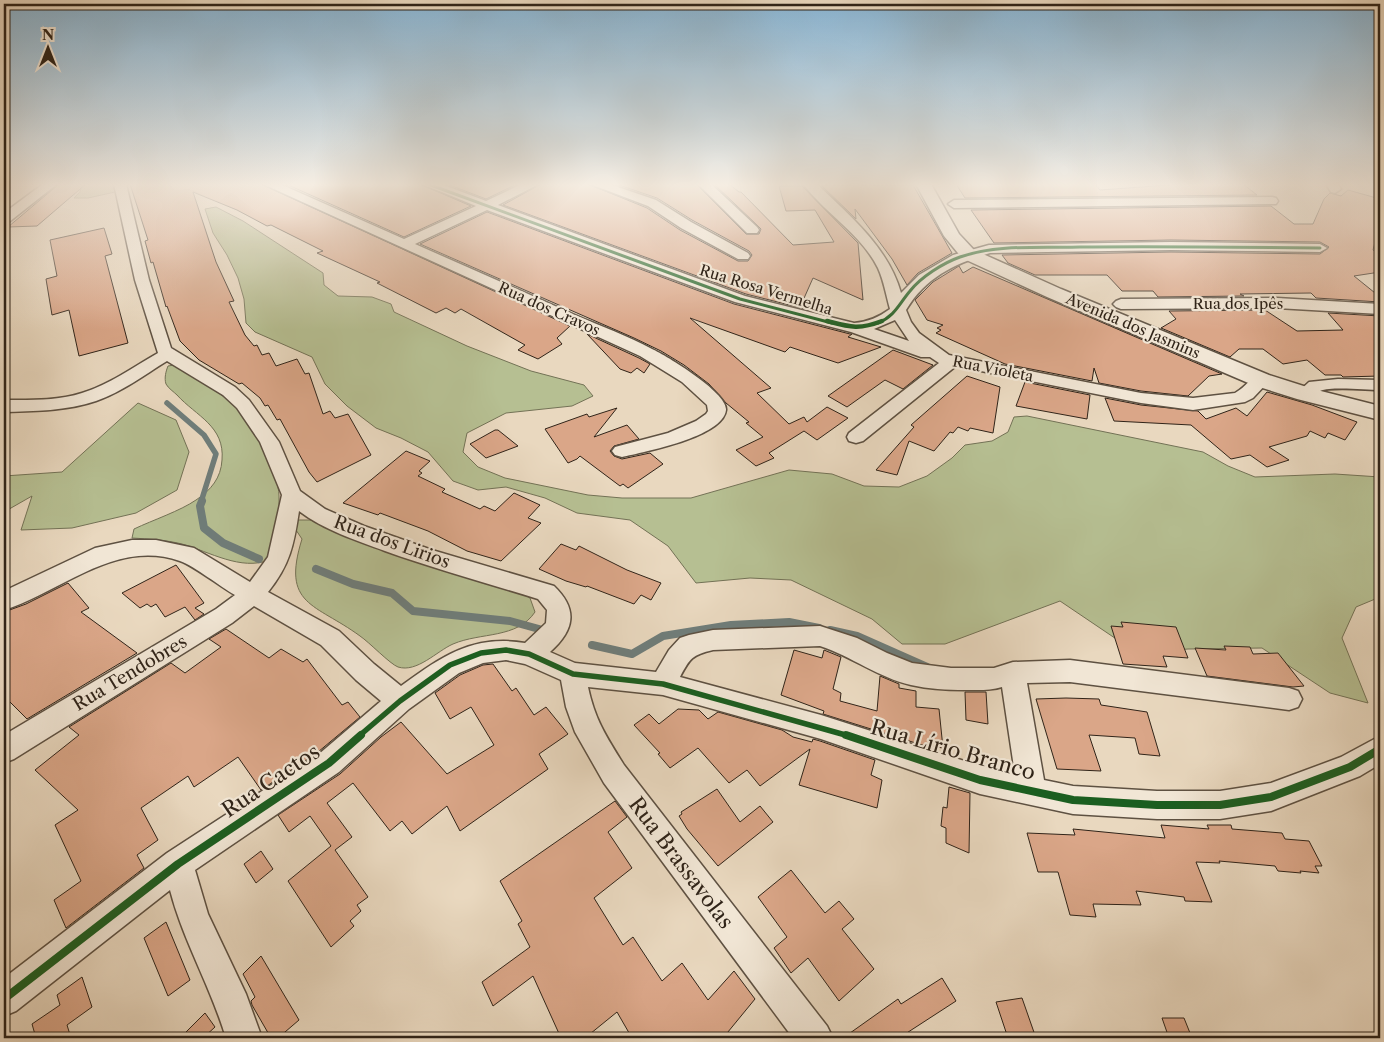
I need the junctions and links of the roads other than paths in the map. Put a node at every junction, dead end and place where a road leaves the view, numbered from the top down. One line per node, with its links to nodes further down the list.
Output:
1 (131, 233): 16 (street)
2 (378, 233): 8 (street, Rua dos Cravos)
3 (428, 233): 8 (street)
4 (562, 233): 15 (street, Rua Rosa Vermelha)
5 (700, 233): 11 (street)
6 (856, 233): 14 (street, Rua Violeta)
7 (950, 233): 9 (street, Avenida dos Jasmins)
8 (404, 244): 24 (street, Rua dos Cravos)
9 (977, 247): 10 (street); 12 (street, Avenida dos Jasmins); 14 (street); 18 (street, Avenida dos Jasmins)
10 (1320, 248)
11 (743, 256)
12 (1121, 304): 13 (street, Rua dos Ipês); 20 (street, Avenida dos Jasmins)
13 (1380, 309)
14 (898, 310): 15 (street, Rua Rosa Vermelha); 17 (street, Rua Violeta)
15 (854, 328): 17 (street, Rua Rosa Vermelha)
16 (167, 354): 21 (street); 25 (street, Rua dos Lirios)
17 (948, 361): 18 (street, Rua Violeta); 23 (street)
18 (1260, 380): 20 (street, Avenida dos Jasmins)
19 (1380, 385): 20 (street)
20 (1310, 390): 22 (street, Avenida dos Jasmins)
21 (4, 406)
22 (1380, 412)
23 (856, 437)
24 (622, 451)
25 (292, 495): 26 (street, Rua Tendobres); 28 (street, Rua dos Lirios)
26 (254, 594): 27 (street); 33 (street); 35 (street, Rua Tendobres)
27 (4, 601)
28 (529, 654): 30 (street, Rua Cactos); 33 (street, Rua Cactos)
29 (1013, 673): 31 (street); 32 (street); 36 (street)
30 (573, 674): 31 (street, Rua Lírio Branco); 40 (street, Rua Brassavolas)
31 (663, 684): 36 (street, Rua Lírio Branco)
32 (1290, 699)
33 (400, 701): 37 (street, Rua Cactos)
34 (1380, 749): 36 (street, Rua Lírio Branco)
35 (4, 750)
36 (1032, 791)
37 (178, 864): 38 (street, Rua Cactos); 39 (street)
38 (4, 999)
39 (244, 1038)
40 (815, 1038)

